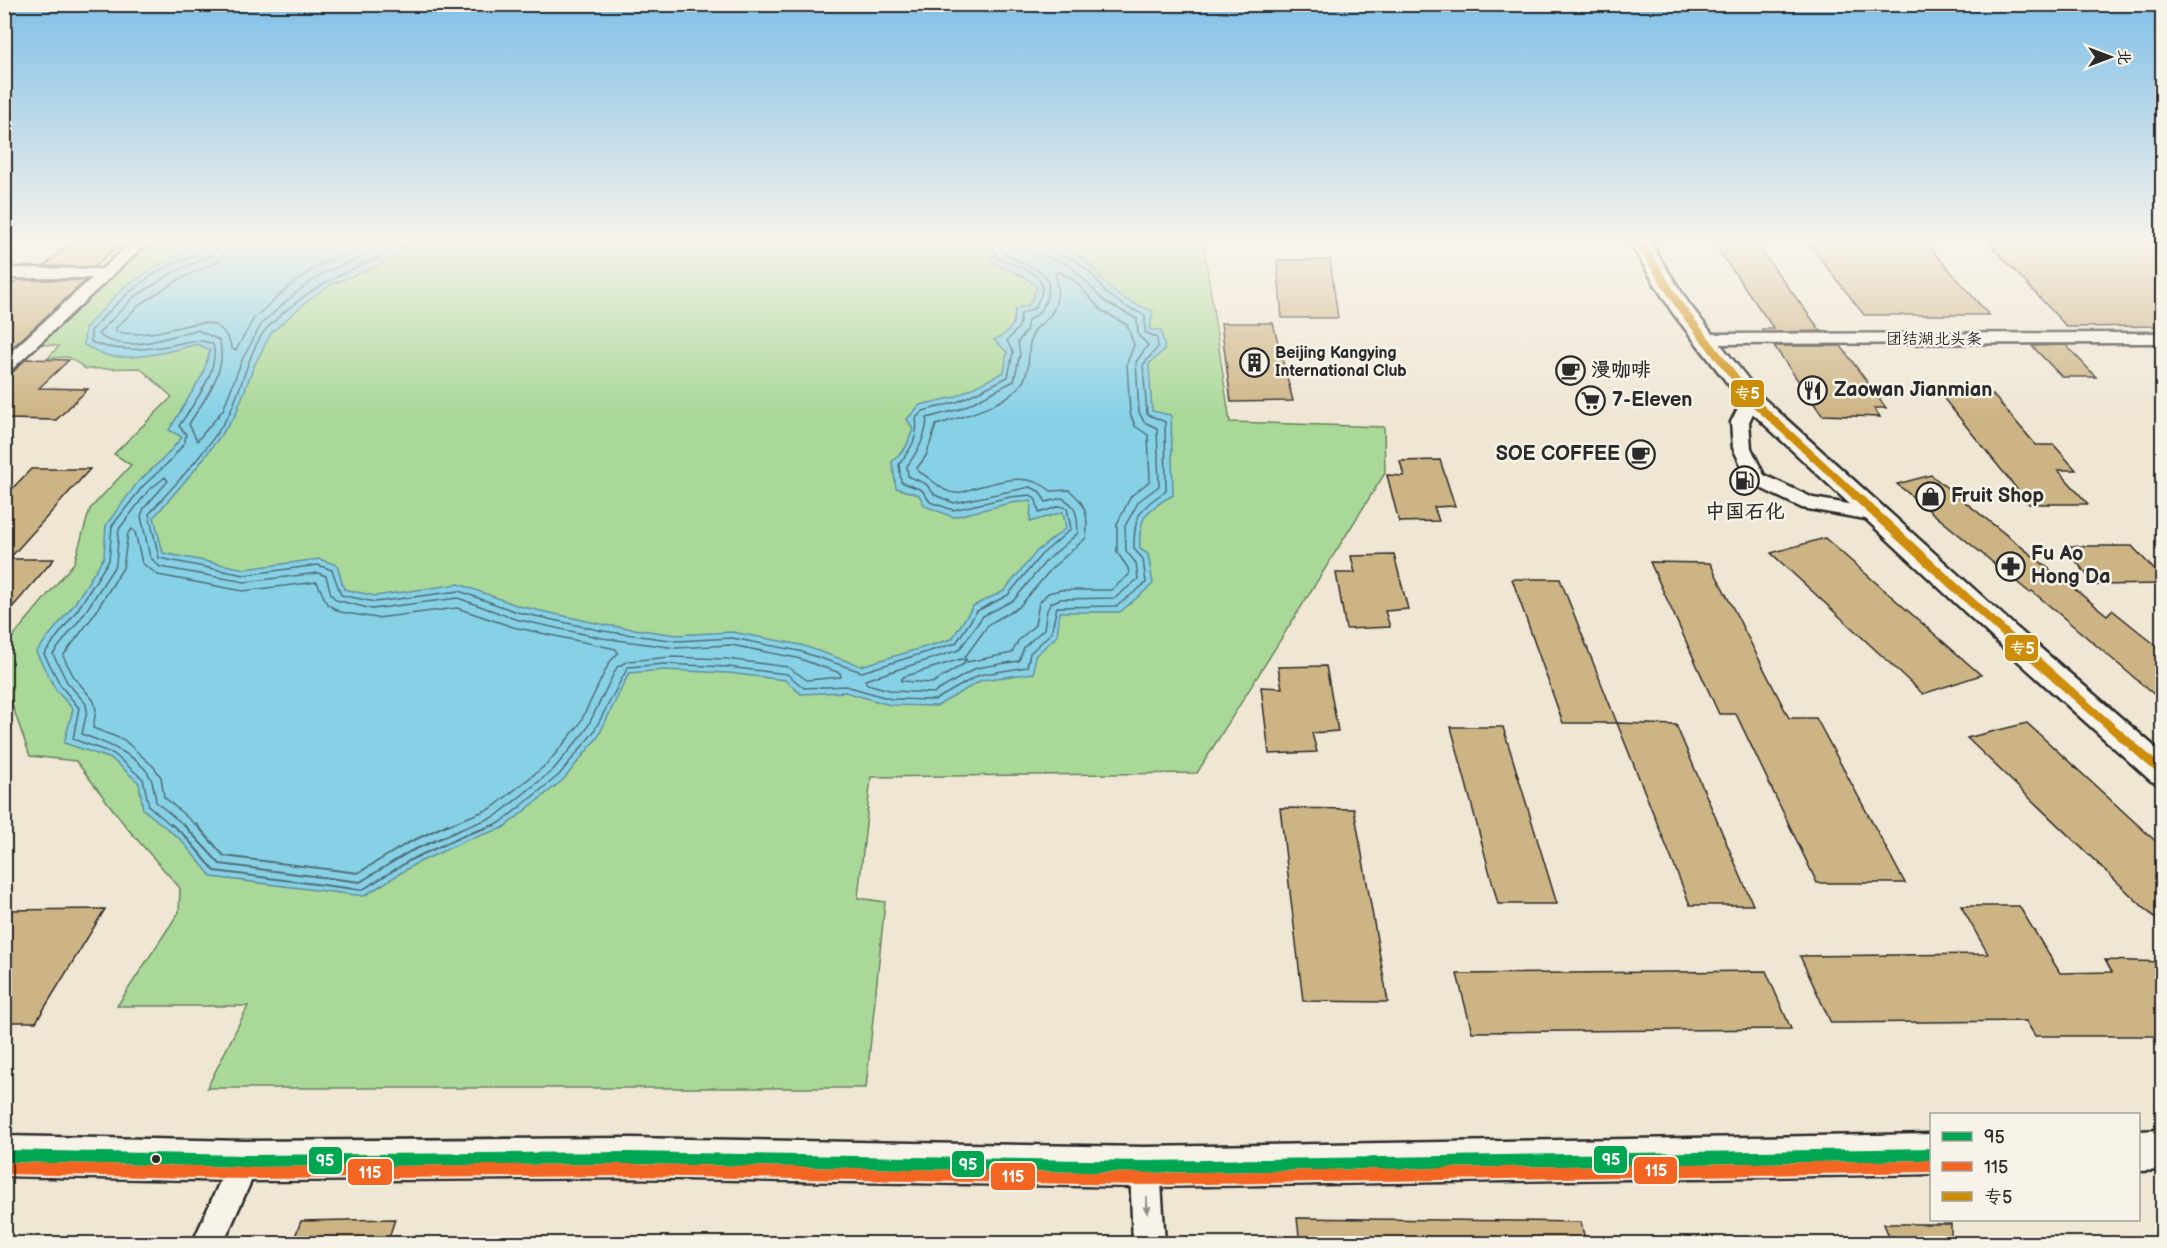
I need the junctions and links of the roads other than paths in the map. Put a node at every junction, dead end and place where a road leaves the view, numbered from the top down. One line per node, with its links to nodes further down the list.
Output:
1 (78, 299): 5 (street)
2 (1676, 299): 4 (street)
3 (2163, 338): 4 (street, 团结湖北头条)
4 (1705, 339): 6 (street)
5 (4, 367)
6 (1751, 398): 7 (street); 7 (street)
7 (1877, 515): 8 (street)
8 (2163, 772)
9 (2140, 1150): 10 (street)
10 (2163, 1150)
11 (1930, 1154): 14 (street)
12 (4, 1156): 13 (street)
13 (246, 1161): 14 (street); 15 (street)
14 (1145, 1167): 16 (street, one-way to 16)
15 (207, 1244)
16 (1149, 1244)

